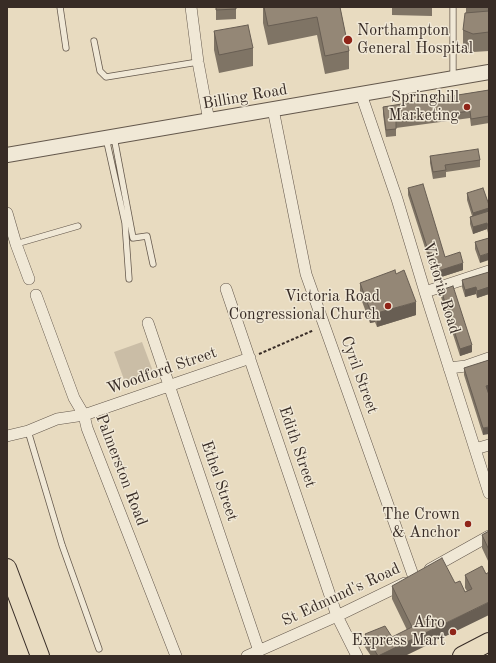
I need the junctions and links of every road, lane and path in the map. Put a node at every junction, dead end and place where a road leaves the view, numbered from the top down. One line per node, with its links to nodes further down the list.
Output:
1 (60, 7): 5 (lane)
2 (191, 7): 6 (street)
3 (454, 7): 8 (lane)
4 (94, 41): 6 (lane)
5 (66, 48)
6 (198, 62): 11 (street)
7 (489, 72): 8 (street, Billing Road)
8 (453, 78): 9 (street, Billing Road)
9 (361, 94): 10 (street, Billing Road); 22 (street, Victoria Road)
10 (273, 109): 11 (street, Billing Road); 25 (street, Cyril Street)
11 (209, 121): 12 (street, Billing Road)
12 (110, 137): 13 (street, Billing Road); 17 (lane); 20 (lane)
13 (7, 155)
14 (7, 213): 16 (street)
15 (78, 226): 16 (lane)
16 (16, 244): 19 (street)
17 (153, 264)
18 (489, 271): 22 (street)
19 (29, 279)
20 (129, 279)
21 (226, 289): 26 (street, Edith Street)
22 (425, 292): 28 (street, Victoria Road)
23 (36, 295): 30 (street, Palmerston Road)
24 (148, 323): 29 (street, Ethel Street)
25 (324, 325): 26 (path); 38 (street, Cyril Street)
26 (250, 358): 29 (street, Woodford Street); 39 (street, Edith Street)
27 (489, 358): 28 (street)
28 (449, 368): 34 (street, Victoria Road)
29 (170, 385): 30 (street, Woodford Street); 42 (street, Ethel Street)
30 (84, 415): 31 (street, Woodford Street); 44 (street, Palmerston Road)
31 (28, 431): 32 (street, Woodford Street); 41 (lane)
32 (7, 436)
33 (489, 445): 34 (street)
34 (475, 449): 35 (street, Victoria Road)
35 (489, 493)
36 (489, 536): 38 (street, St Edmund's Road)
37 (7, 568): 43 (main road)
38 (414, 578): 39 (street, St Edmund's Road)
39 (337, 616): 42 (street, St Edmund's Road); 46 (street, Edith Street)
40 (489, 642): 47 (main road)
41 (99, 649)
42 (259, 651): 45 (street, St Edmund's Road)
43 (40, 656)
44 (176, 656)
45 (247, 656)
46 (357, 656)
47 (462, 656)

